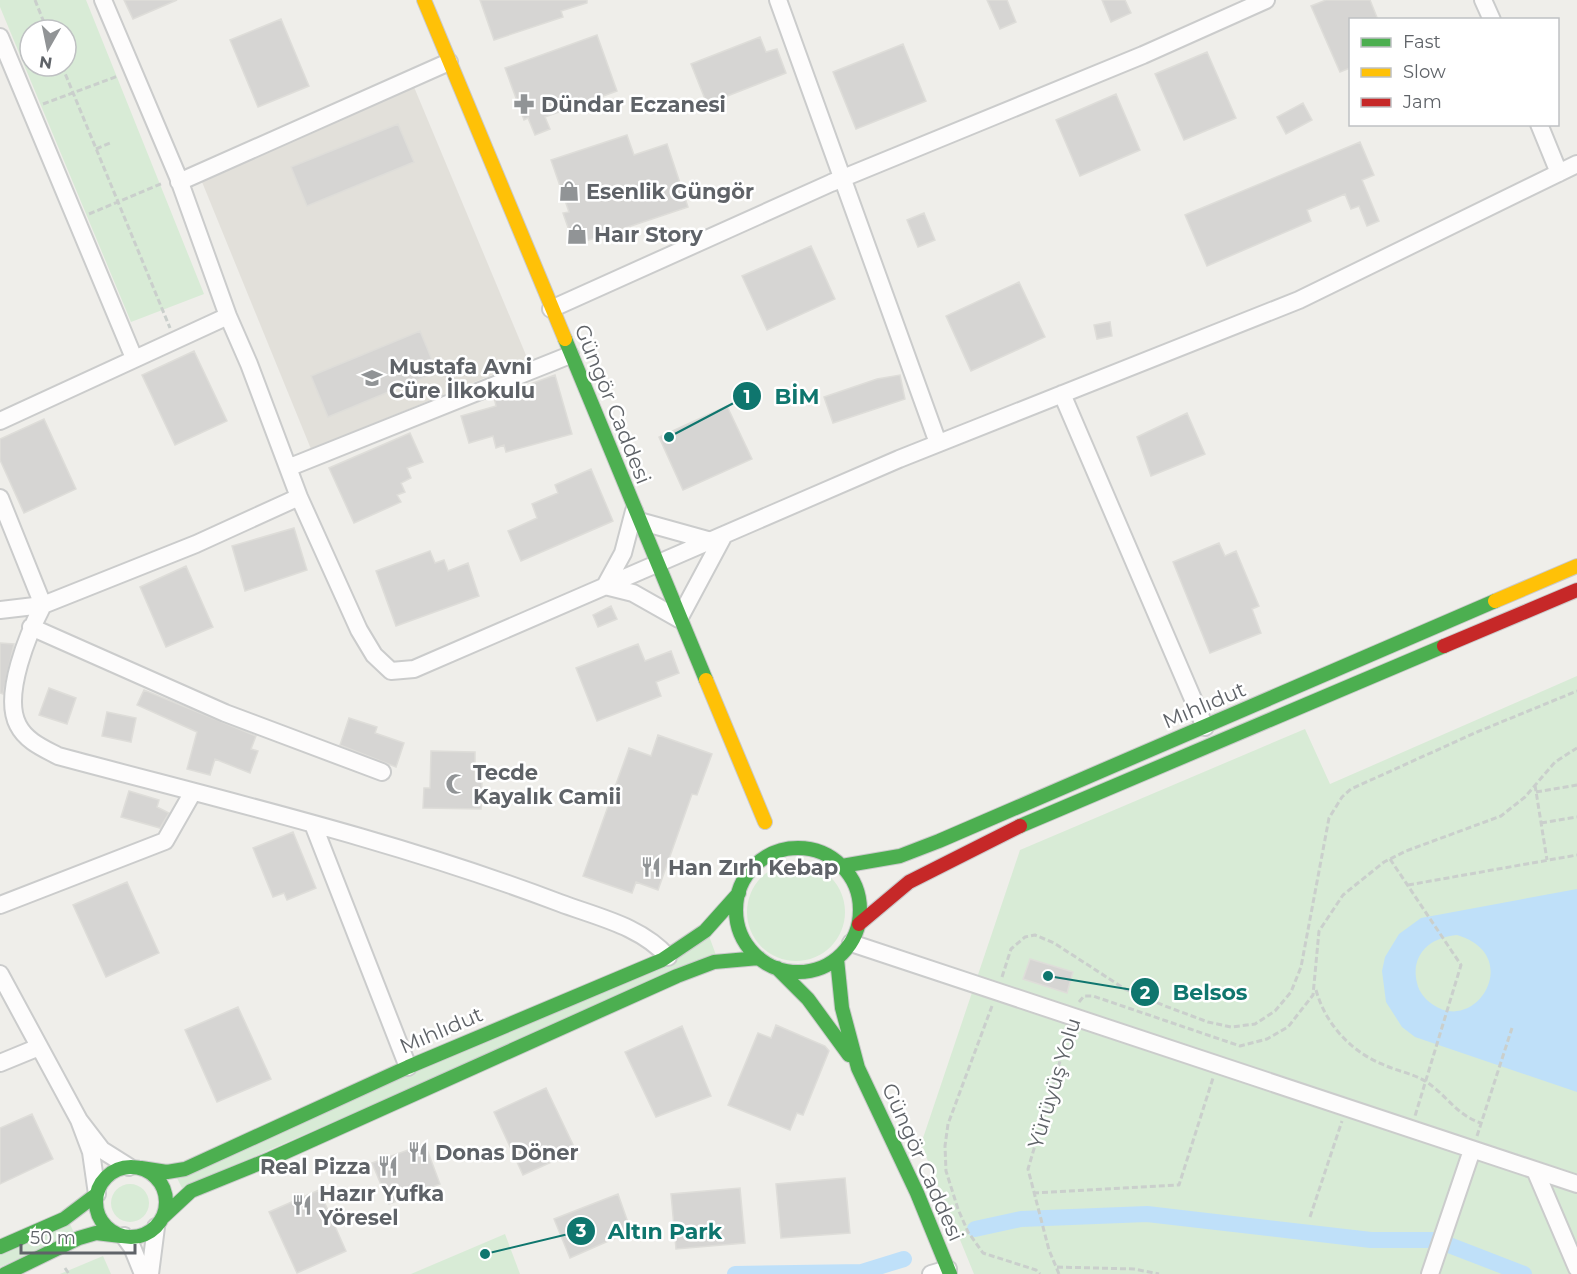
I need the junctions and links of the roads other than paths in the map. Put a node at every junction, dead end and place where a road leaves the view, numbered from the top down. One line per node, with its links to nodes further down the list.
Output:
1 (103, 0): 13 (street)
2 (424, 0): 8 (main road, Güngör Caddesi)
3 (778, 0): 12 (street)
4 (1266, 0): 12 (street)
5 (1483, 0): 6 (street)
6 (1491, 18)
7 (0, 37): 17 (street)
8 (449, 62): 13 (street); 14 (main road, Güngör Caddesi)
9 (1540, 126): 11 (street)
10 (1577, 164): 11 (street)
11 (1559, 172): 18 (street)
12 (841, 179): 14 (street); 20 (street)
13 (178, 180): 15 (street)
14 (551, 309): 16 (main road, Güngör Caddesi)
15 (228, 316): 17 (street); 21 (street)
16 (570, 355): 21 (street); 24 (main road, Güngör Caddesi)
17 (135, 358): 19 (street)
18 (1062, 394): 20 (street); 34 (street)
19 (0, 421)
20 (938, 443): 25 (street)
21 (290, 467): 22 (street)
22 (299, 497): 28 (street); 30 (street)
23 (0, 498): 30 (street)
24 (636, 516): 25 (street); 26 (main road, Güngör Caddesi); 28 (street)
25 (718, 538): 26 (street); 32 (street)
26 (657, 565): 28 (street); 32 (main road, Güngör Caddesi)
27 (1577, 566): 34 (main road, Mıhlıdut)
28 (605, 586): 32 (street)
29 (1577, 590): 44 (main road, Mıhlıdut)
30 (43, 605): 31 (street); 33 (street)
31 (0, 610)
32 (679, 619): 38 (main road, Güngör Caddesi)
33 (31, 627): 35 (street); 36 (street)
34 (1205, 727): 40 (main road, Mıhlıdut)
35 (382, 772)
36 (194, 792): 37 (street); 43 (street)
37 (313, 824): 46 (street); 53 (street)
38 (769, 834): 39 (main road); 41 (main road)
39 (804, 848): 40 (main road); 41 (main road)
40 (842, 866): 44 (main road)
41 (753, 869): 42 (main road)
42 (739, 892): 46 (main road, Mıhlıdut); 47 (main road)
43 (0, 905)
44 (859, 924): 45 (main road)
45 (851, 944): 48 (main road); 56 (street)
46 (668, 957): 53 (main road, Mıhlıdut)
47 (759, 958): 49 (main road); 61 (main road)
48 (837, 959): 49 (main road); 54 (main road)
49 (777, 968): 54 (main road)
50 (0, 974): 51 (street)
51 (39, 1047): 52 (street); 55 (street)
52 (0, 1064)
53 (408, 1067): 57 (main road, Mıhlıdut)
54 (858, 1068): 65 (main road, Güngör Caddesi)
55 (79, 1120): 57 (street); 60 (street)
56 (1472, 1150): 58 (street); 70 (street)
57 (135, 1168): 60 (main road); 61 (main road)
58 (1535, 1170): 59 (street); 64 (street)
59 (1577, 1184)
60 (97, 1194): 62 (main road); 63 (main road)
61 (160, 1222): 62 (main road); 68 (street)
62 (124, 1236): 66 (main road); 67 (street)
63 (0, 1247)
64 (1577, 1268)
65 (949, 1272): 69 (street)
66 (6, 1274)
67 (143, 1274)
68 (150, 1274)
69 (931, 1274)
70 (1430, 1274)

